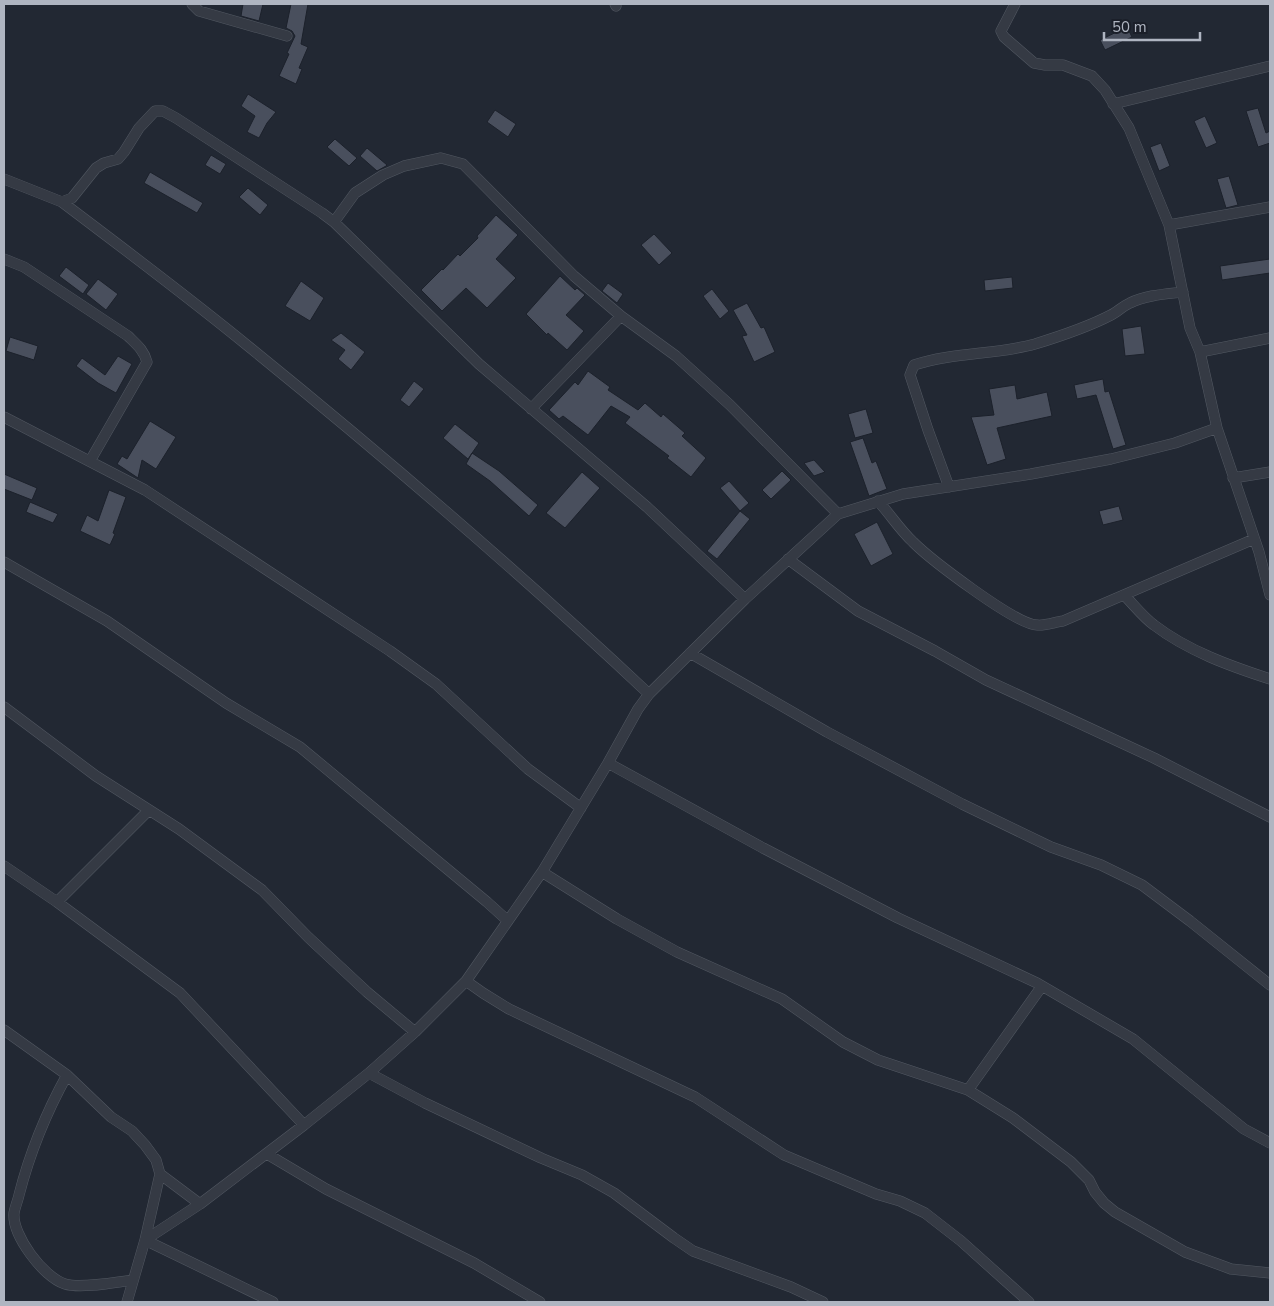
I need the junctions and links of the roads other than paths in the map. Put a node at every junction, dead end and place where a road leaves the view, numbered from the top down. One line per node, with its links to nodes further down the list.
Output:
1 (192, 4): 3 (street)
2 (1015, 4): 5 (street)
3 (287, 36)
4 (1270, 66): 5 (street)
5 (1113, 104): 10 (street)
6 (4, 180): 7 (street)
7 (62, 202): 9 (street); 33 (street)
8 (1270, 207): 10 (street)
9 (334, 222): 13 (street); 16 (street)
10 (1169, 225): 12 (street)
11 (4, 259): 19 (street)
12 (1183, 292): 15 (street); 22 (street)
13 (621, 316): 16 (street); 24 (street)
14 (1270, 338): 15 (street)
15 (1200, 352): 18 (street)
16 (531, 409): 30 (street)
17 (4, 417): 19 (street)
18 (1217, 428): 21 (street); 22 (street)
19 (90, 462): 36 (street)
20 (1270, 472): 21 (street)
21 (1234, 478): 25 (street)
22 (949, 487): 23 (street)
23 (878, 501): 24 (street); 28 (street)
24 (838, 514): 26 (street)
25 (1254, 539): 28 (street); 29 (street)
26 (788, 559): 30 (street); 38 (street)
27 (4, 562): 42 (street)
28 (1124, 595): 32 (street)
29 (1270, 595)
30 (745, 599): 31 (street)
31 (690, 653): 33 (street); 44 (street)
32 (1270, 679)
33 (649, 694): 35 (street)
34 (4, 706): 37 (street)
35 (608, 763): 36 (street); 45 (street)
36 (581, 808): 40 (street)
37 (149, 810): 41 (street); 47 (street)
38 (1270, 817)
39 (4, 866): 41 (street)
40 (542, 872): 42 (street); 50 (street)
41 (57, 902): 51 (street)
42 (508, 921): 43 (street)
43 (466, 980): 47 (street); 63 (street)
44 (1270, 985)
45 (1042, 986): 50 (street); 52 (street)
46 (4, 1030): 49 (street)
47 (415, 1032): 48 (street)
48 (369, 1073): 51 (street); 62 (street)
49 (67, 1075): 54 (street); 58 (street)
50 (968, 1090): 57 (street)
51 (304, 1125): 53 (street)
52 (1270, 1143)
53 (267, 1154): 55 (street); 61 (street)
54 (160, 1174): 55 (street); 56 (street)
55 (200, 1204): 56 (street)
56 (145, 1240): 58 (street); 60 (street)
57 (1270, 1273)
58 (133, 1280): 59 (street)
59 (126, 1302)
60 (273, 1302)
61 (540, 1302)
62 (823, 1302)
63 (1029, 1302)

